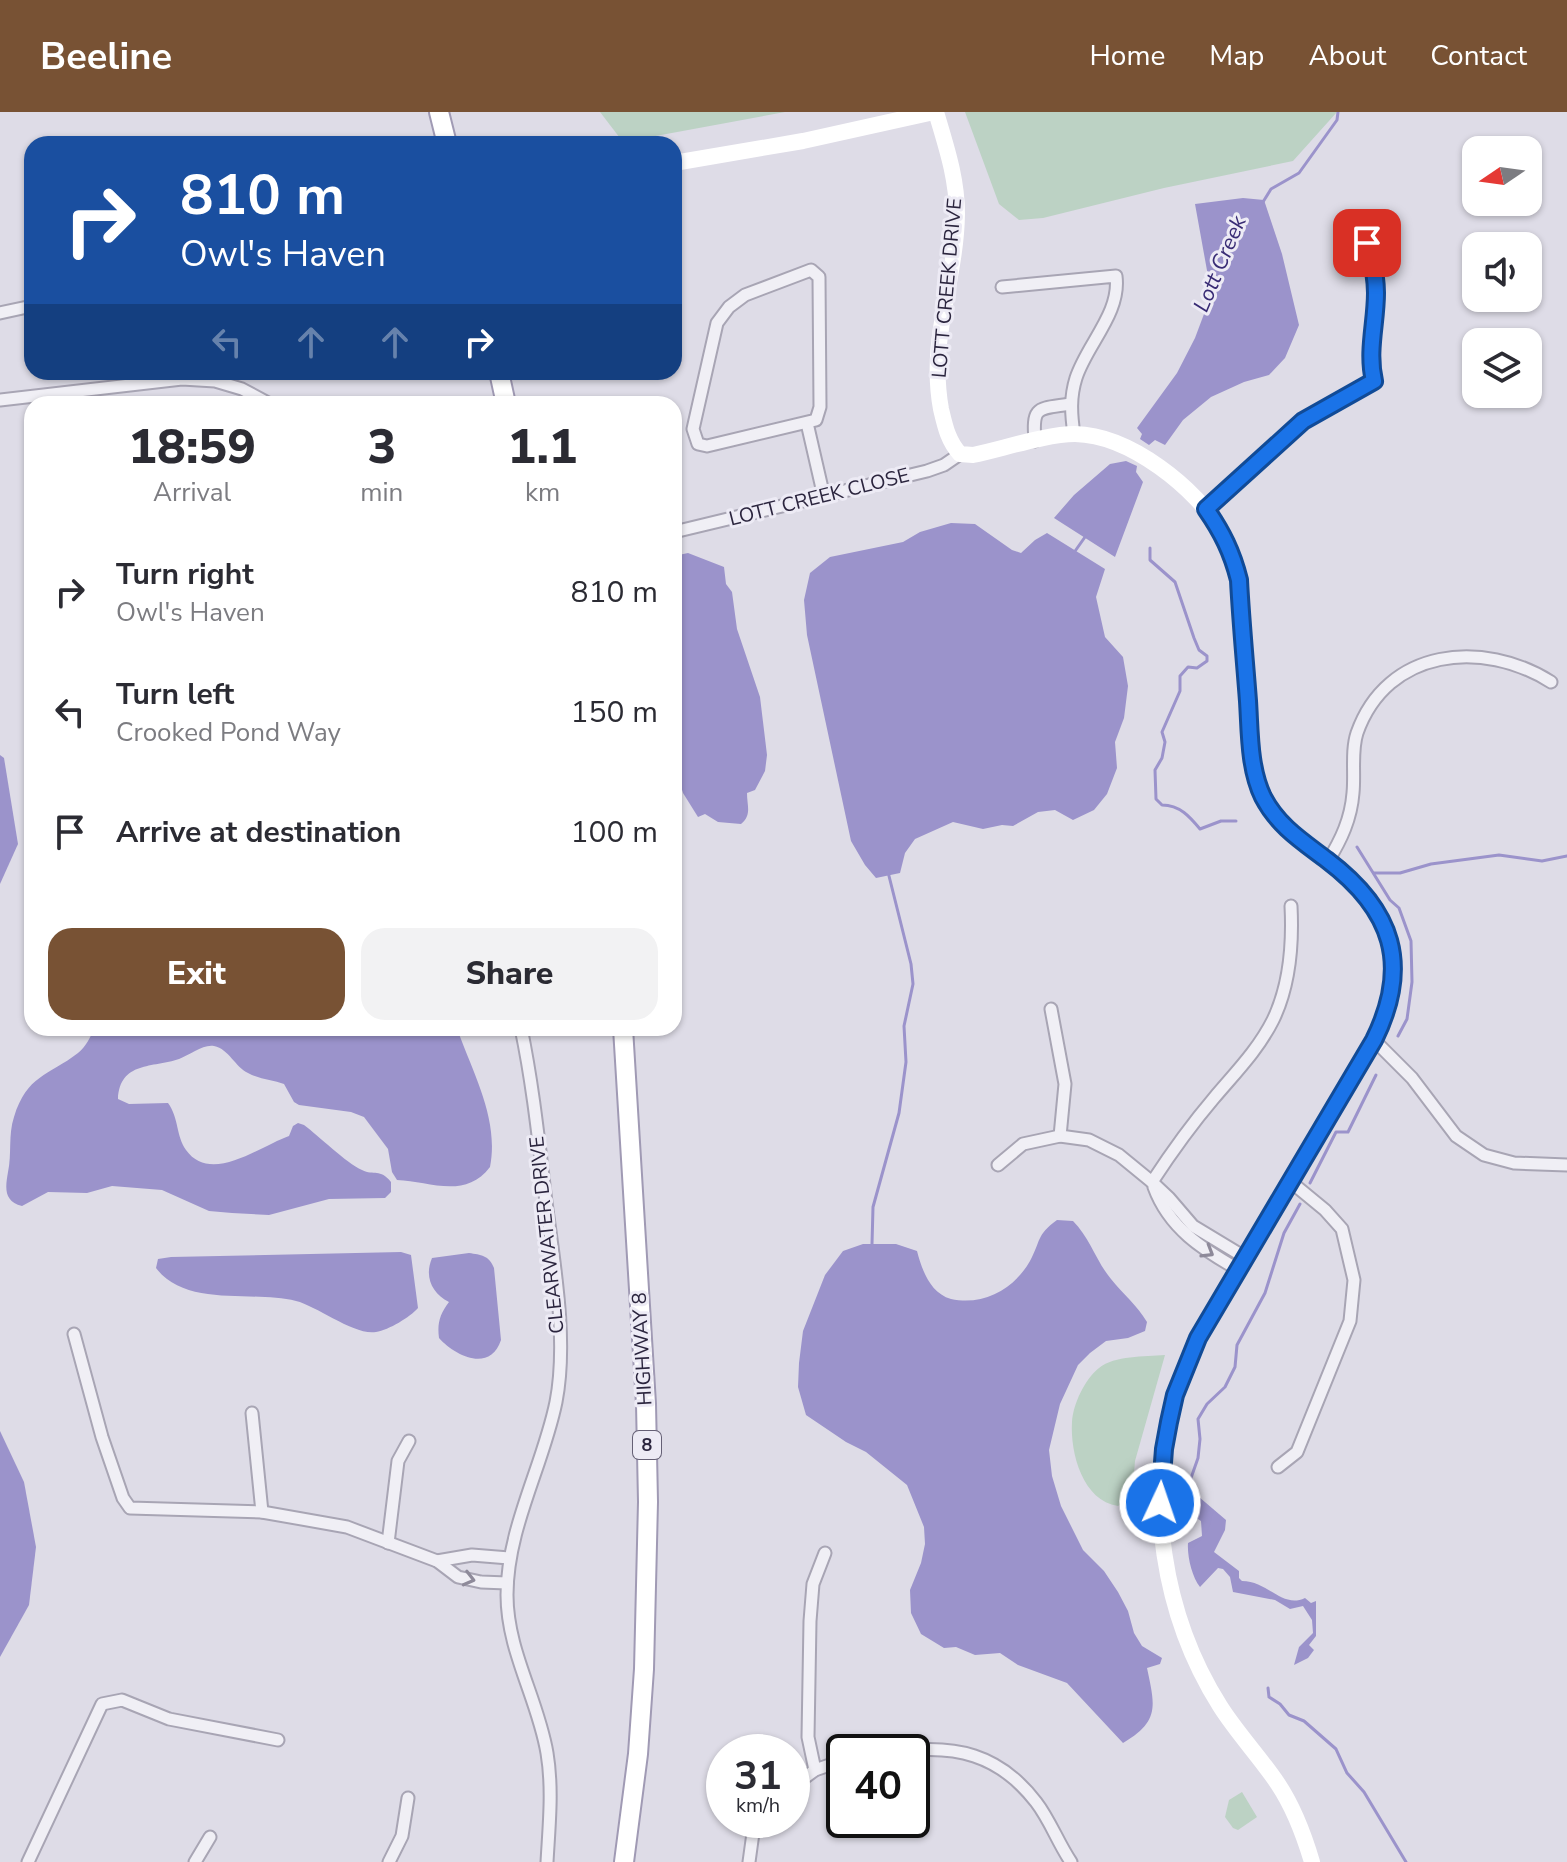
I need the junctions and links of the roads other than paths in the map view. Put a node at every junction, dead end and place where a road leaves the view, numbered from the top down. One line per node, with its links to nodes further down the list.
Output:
1 (439, 112): 3 (main road)
2 (935, 112): 4 (street); 19 (street, LOTT CREEK DRIVE)
3 (445, 136)
4 (682, 162)
5 (1361, 224): 21 (street)
6 (1002, 287): 15 (street)
7 (24, 308): 8 (street)
8 (0, 313)
9 (173, 380): 11 (street)
10 (198, 380): 12 (street)
11 (35, 396)
12 (255, 396)
13 (24, 397): 14 (street)
14 (0, 400)
15 (1070, 404): 17 (street); 18 (street)
16 (807, 423): 16 (street); 20 (street)
17 (1074, 434): 18 (street); 21 (street)
18 (1035, 441): 19 (street)
19 (960, 454): 20 (street, LOTT CREEK CLOSE)
20 (824, 497): 22 (street, LOTT CREEK CLOSE)
21 (1206, 509): 24 (street)
22 (682, 530)
23 (1551, 682): 24 (street)
24 (1328, 861): 29 (street)
25 (1291, 906): 33 (street)
26 (1051, 1009): 30 (street)
27 (522, 1036): 43 (street, CLEARWATER DRIVE)
28 (623, 1036): 58 (main road, HIGHWAY 8 / 8)
29 (1374, 1040): 32 (street); 34 (street)
30 (1060, 1136): 31 (street); 33 (street)
31 (998, 1165)
32 (1567, 1165)
33 (1152, 1182): 35 (street)
34 (1291, 1182): 35 (street); 39 (street)
35 (1242, 1264): 61 (street)
36 (74, 1334): 40 (street)
37 (252, 1413): 40 (street)
38 (409, 1441): 41 (street)
39 (1278, 1467)
40 (262, 1512): 41 (street)
41 (388, 1543): 44 (street)
42 (825, 1553): 49 (street)
43 (509, 1558): 44 (street); 45 (street, CLEARWATER DRIVE)
44 (437, 1561): 45 (street, one-way to 45)
45 (507, 1583): 57 (street, CLEARWATER DRIVE)
46 (278, 1740): 54 (street)
47 (930, 1748): 60 (street)
48 (826, 1766): 49 (street)
49 (815, 1770): 50 (street)
50 (810, 1774)
51 (408, 1798): 56 (street)
52 (210, 1837): 55 (street)
53 (752, 1838): 59 (street)
54 (28, 1862)
55 (195, 1862)
56 (389, 1862)
57 (547, 1862)
58 (624, 1862)
59 (749, 1862)
60 (1071, 1862)
61 (1312, 1862)

